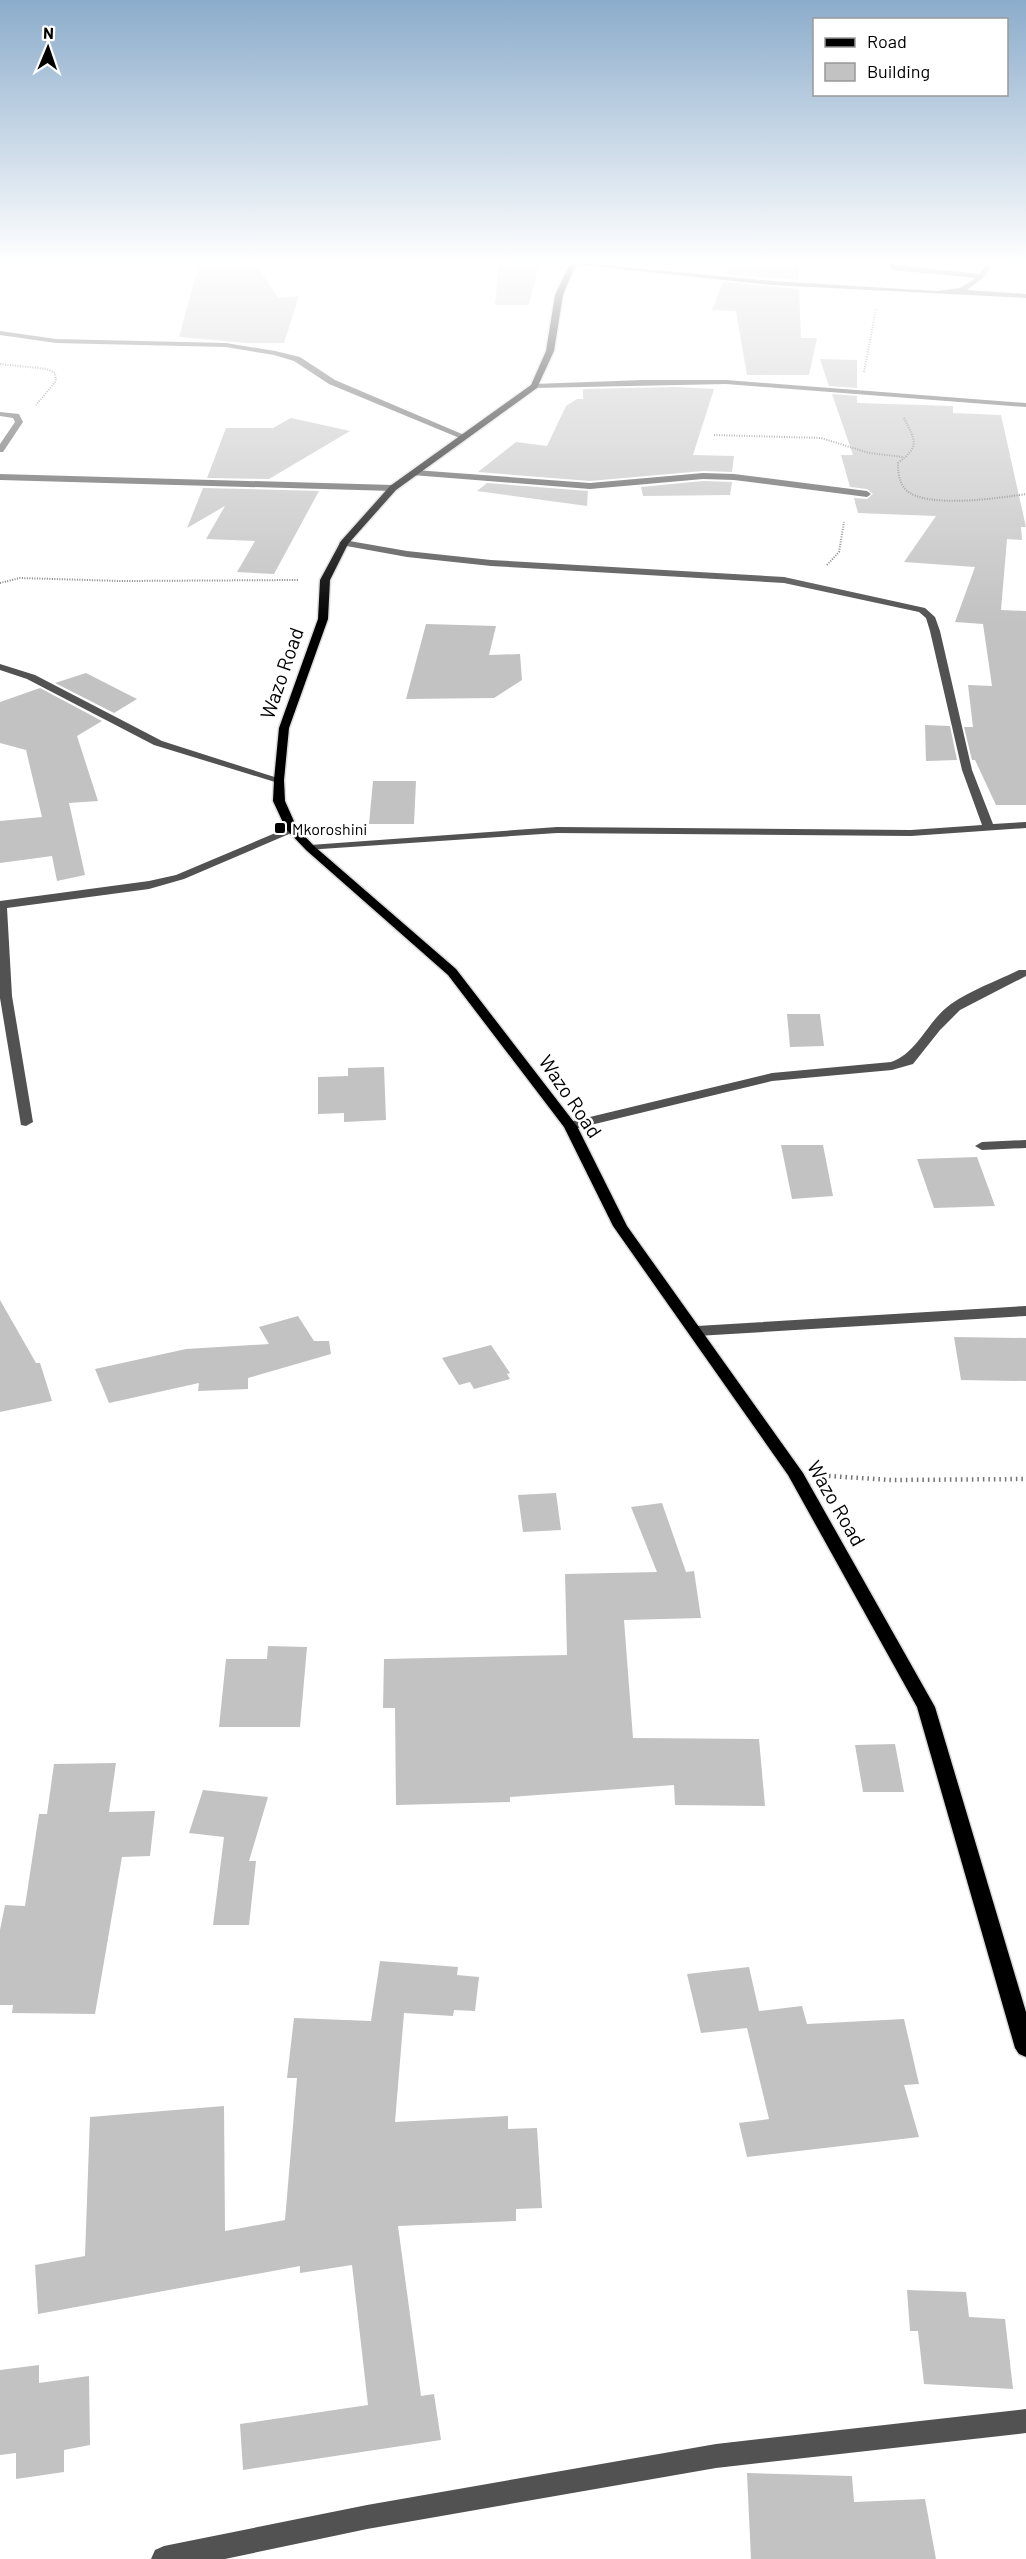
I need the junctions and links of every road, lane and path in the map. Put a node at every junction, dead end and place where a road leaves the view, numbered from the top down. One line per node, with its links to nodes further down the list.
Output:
1 (54, 383): 10 (path)
2 (335, 383): 12 (street)
3 (604, 383): 6 (street)
4 (745, 383): 7 (street)
5 (867, 383): 7 (path)
6 (534, 386): 12 (main road, Wazo Road)
7 (870, 393): 8 (street); 14 (path)
8 (1026, 405)
9 (0, 414): 10 (street)
10 (18, 418): 13 (street)
11 (714, 435): 14 (path)
12 (465, 437): 15 (main road, Wazo Road)
13 (0, 450)
14 (904, 458): 19 (path)
15 (415, 473): 17 (main road, Wazo Road); 18 (street)
16 (0, 477): 17 (street)
17 (393, 488): 21 (main road, Wazo Road)
18 (867, 494)
19 (1026, 494)
20 (844, 522): 23 (path)
21 (344, 543): 22 (main road, Wazo Road); 23 (street)
22 (325, 580): 24 (path); 26 (main road, Wazo Road)
23 (784, 580): 29 (street)
24 (0, 582)
25 (0, 667): 26 (street)
26 (279, 780): 28 (main road, Wazo Road)
27 (1026, 825): 29 (street)
28 (292, 829): 30 (main road, Wazo Road); 31 (street)
29 (989, 829): 30 (street)
30 (310, 848): 34 (main road, Wazo Road)
31 (0, 905): 33 (street)
32 (1023, 973): 34 (street)
33 (26, 1122)
34 (570, 1126): 38 (main road, Wazo Road)
35 (1026, 1144): 36 (street)
36 (982, 1146)
37 (1026, 1311): 38 (street)
38 (697, 1331): 39 (main road, Wazo Road)
39 (795, 1473): 40 (path); 41 (main road, Wazo Road)
40 (1026, 1479)
41 (1026, 2048)
42 (1026, 2421): 43 (street)
43 (164, 2559)

